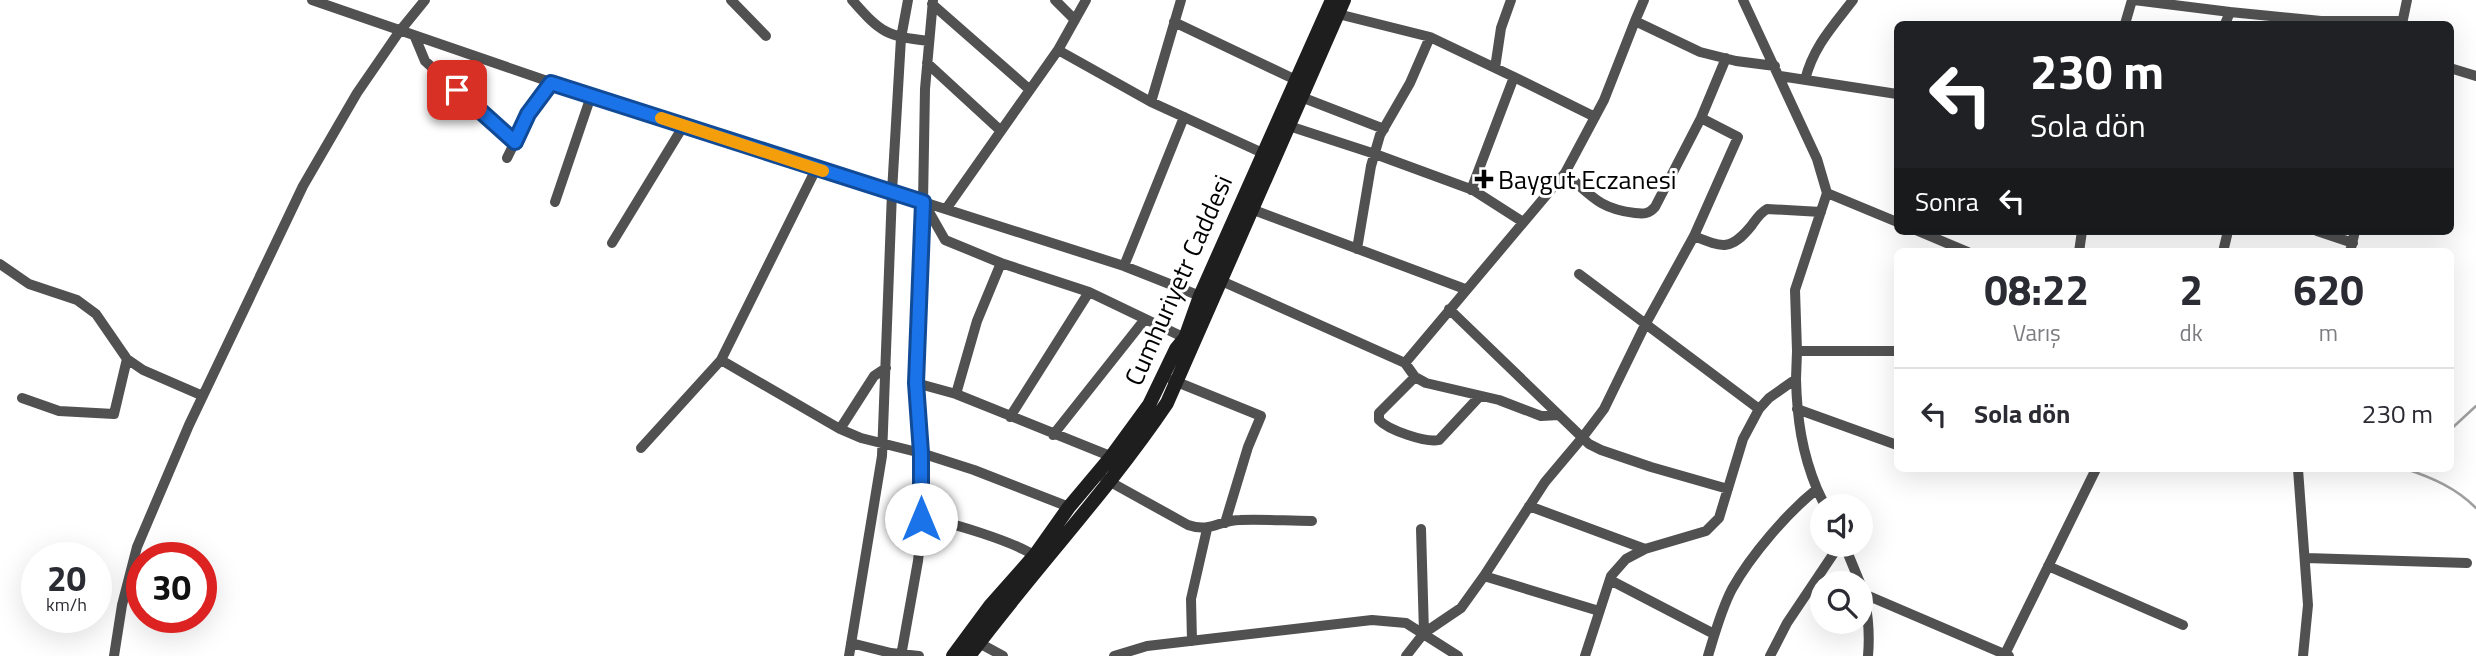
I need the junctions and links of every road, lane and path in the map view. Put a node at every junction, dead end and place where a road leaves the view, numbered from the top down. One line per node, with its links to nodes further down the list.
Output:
1 (312, 0): 25 (street)
2 (425, 0): 25 (street)
3 (731, 0): 26 (street)
4 (852, 0): 29 (street)
5 (908, 0): 29 (street)
6 (1055, 0): 18 (street)
7 (1086, 0): 18 (street)
8 (1181, 0): 24 (street)
9 (1511, 0): 34 (street)
10 (1644, 0): 19 (street)
11 (1743, 0): 36 (street)
12 (1853, 0): 39 (street)
13 (2133, 0): 17 (street); 20 (street)
14 (2407, 0): 23 (street)
15 (933, 2): 30 (street); 41 (street)
16 (1334, 3): 28 (street); 42 (main road)
17 (2230, 12): 21 (street); 22 (street)
18 (1075, 20): 31 (street)
19 (1635, 21): 32 (street); 47 (street)
20 (2126, 21)
21 (2226, 21)
22 (2321, 21)
23 (2403, 21)
24 (1174, 22): 42 (street); 45 (street)
25 (399, 32): 27 (street); 99 (street)
26 (766, 36)
27 (415, 37): 40 (street); 53 (street)
28 (1430, 37): 34 (street); 51 (street)
29 (901, 38): 30 (street); 60 (street)
30 (929, 41): 33 (street)
31 (1058, 50): 41 (street); 45 (street)
32 (1726, 58): 36 (street); 48 (street)
33 (927, 63): 52 (street); 63 (street)
34 (1495, 68): 38 (street)
35 (2454, 69): 37 (street)
36 (1777, 71): 39 (street); 61 (street)
37 (2476, 76)
38 (1514, 77): 47 (street); 59 (street)
39 (1805, 80): 43 (street)
40 (551, 83): 44 (street); 53 (street)
41 (1030, 90): 52 (street)
42 (1296, 90): 50 (main road); 51 (street); 55 (main road, Cumhuriyetr Caddesi)
43 (1894, 94)
44 (591, 96): 49 (street); 62 (street)
45 (1151, 102): 46 (street)
46 (1184, 117): 55 (street); 78 (street)
47 (1595, 117): 58 (street)
48 (1701, 118): 58 (street); 71 (street)
49 (684, 125): 57 (street); 72 (street)
50 (1289, 126): 54 (street); 55 (main road)
51 (1384, 129): 54 (street)
52 (1001, 131): 64 (street)
53 (515, 142): 56 (street)
54 (1375, 154): 59 (street); 75 (street)
55 (1268, 156): 65 (main road); 80 (main road, Cumhuriyetr Caddesi)
56 (507, 158)
57 (816, 169): 60 (street); 91 (street)
58 (1565, 173): 68 (street)
59 (1471, 190): 68 (street)
60 (892, 192): 63 (street); 93 (street)
61 (1827, 193): 66 (street); 67 (street)
62 (555, 202)
63 (923, 202): 64 (street); 76 (street); 97 (street)
64 (946, 209): 78 (street)
65 (1251, 209): 75 (street); 80 (main road)
66 (1821, 212): 71 (street); 88 (street)
67 (1894, 221)
68 (1523, 222): 81 (street)
69 (1928, 235): 73 (street)
70 (2326, 235): 74 (street)
71 (1695, 236): 86 (street)
72 (612, 243)
73 (1958, 248)
74 (2352, 248)
75 (1357, 249): 81 (street)
76 (1001, 262): 82 (street); 98 (street)
77 (0, 264): 90 (street)
78 (1124, 266): 83 (street)
79 (1578, 274): 86 (street)
80 (1215, 279): 83 (main road, Cumhuriyetr Caddesi); 92 (street); 95 (main road)
81 (1465, 289): 84 (street)
82 (1089, 292): 85 (street); 105 (street)
83 (1200, 296): 87 (main road, Cumhuriyetr Caddesi)
84 (1449, 309): 92 (street); 104 (street)
85 (1145, 319): 87 (street); 107 (street)
86 (1645, 325): 102 (street); 108 (street)
87 (1185, 338): 95 (main road, Cumhuriyetr Caddesi)
88 (1797, 351): 89 (street); 96 (street)
89 (1894, 351)
90 (127, 359): 99 (street); 101 (street)
91 (721, 360): 106 (street); 111 (street)
92 (1405, 363): 94 (street)
93 (886, 368): 106 (street); 109 (street)
94 (1415, 377): 100 (street); 100 (street)
95 (1170, 379): 113 (main road, Cumhuriyetr Caddesi); 114 (main road); 126 (street)
96 (1796, 379): 102 (street); 103 (street)
97 (916, 383): 98 (street); 112 (street)
98 (956, 394): 105 (street)
99 (203, 396): 148 (street)
100 (1480, 396): 104 (street)
101 (22, 398)
102 (1759, 409): 119 (street)
103 (1797, 409): 110 (street); 120 (street)
104 (1559, 415): 108 (street)
105 (1010, 417): 107 (street)
106 (840, 429): 109 (street)
107 (1053, 435): 113 (street)
108 (1582, 438): 119 (street); 122 (street)
109 (882, 444): 112 (street); 144 (street)
110 (1894, 444)
111 (642, 448)
112 (921, 453): 123 (street); 124 (street)
113 (1111, 457): 114 (street); 117 (main road, Cumhuriyetr Caddesi)
114 (1126, 462): 118 (main road)
115 (2095, 472): 134 (street)
116 (2298, 472): 131 (street)
117 (1096, 474): 118 (street); 123 (main road, Cumhuriyetr Caddesi)
118 (1110, 482): 128 (street); 132 (main road)
119 (1728, 489): 129 (street)
120 (1817, 489): 121 (street); 141 (street)
121 (1819, 494)
122 (1529, 506): 129 (street); 135 (street)
123 (1069, 507): 132 (main road, Cumhuriyetr Caddesi)
124 (921, 519): 132 (street); 146 (street)
125 (1312, 521): 126 (street)
126 (1225, 523): 128 (street)
127 (1421, 528): 140 (street)
128 (1207, 529): 143 (street)
129 (1645, 550): 136 (street)
130 (1833, 557): 159 (street)
131 (2306, 558): 133 (street); 161 (street)
132 (1039, 559): 145 (main road); 151 (main road, Cumhuriyetr Caddesi)
133 (2467, 564)
134 (2048, 566): 139 (street); 147 (street)
135 (1484, 576): 138 (street); 140 (street)
136 (1610, 580): 138 (street); 141 (street)
137 (1873, 593): 147 (street)
138 (1599, 611): 157 (street)
139 (2183, 625)
140 (1424, 633): 143 (street); 155 (street); 156 (street)
141 (1714, 634): 158 (street)
142 (1868, 634): 160 (street)
143 (1192, 641): 154 (street)
144 (851, 643): 146 (street); 149 (street)
145 (979, 643): 152 (main road); 153 (street)
146 (901, 655): 150 (street)
147 (2007, 655)
148 (114, 656)
149 (849, 656)
150 (919, 656)
151 (953, 656)
152 (969, 656)
153 (1003, 656)
154 (1114, 656)
155 (1406, 656)
156 (1458, 656)
157 (1585, 656)
158 (1708, 656)
159 (1770, 656)
160 (1868, 656)
161 (2303, 656)

